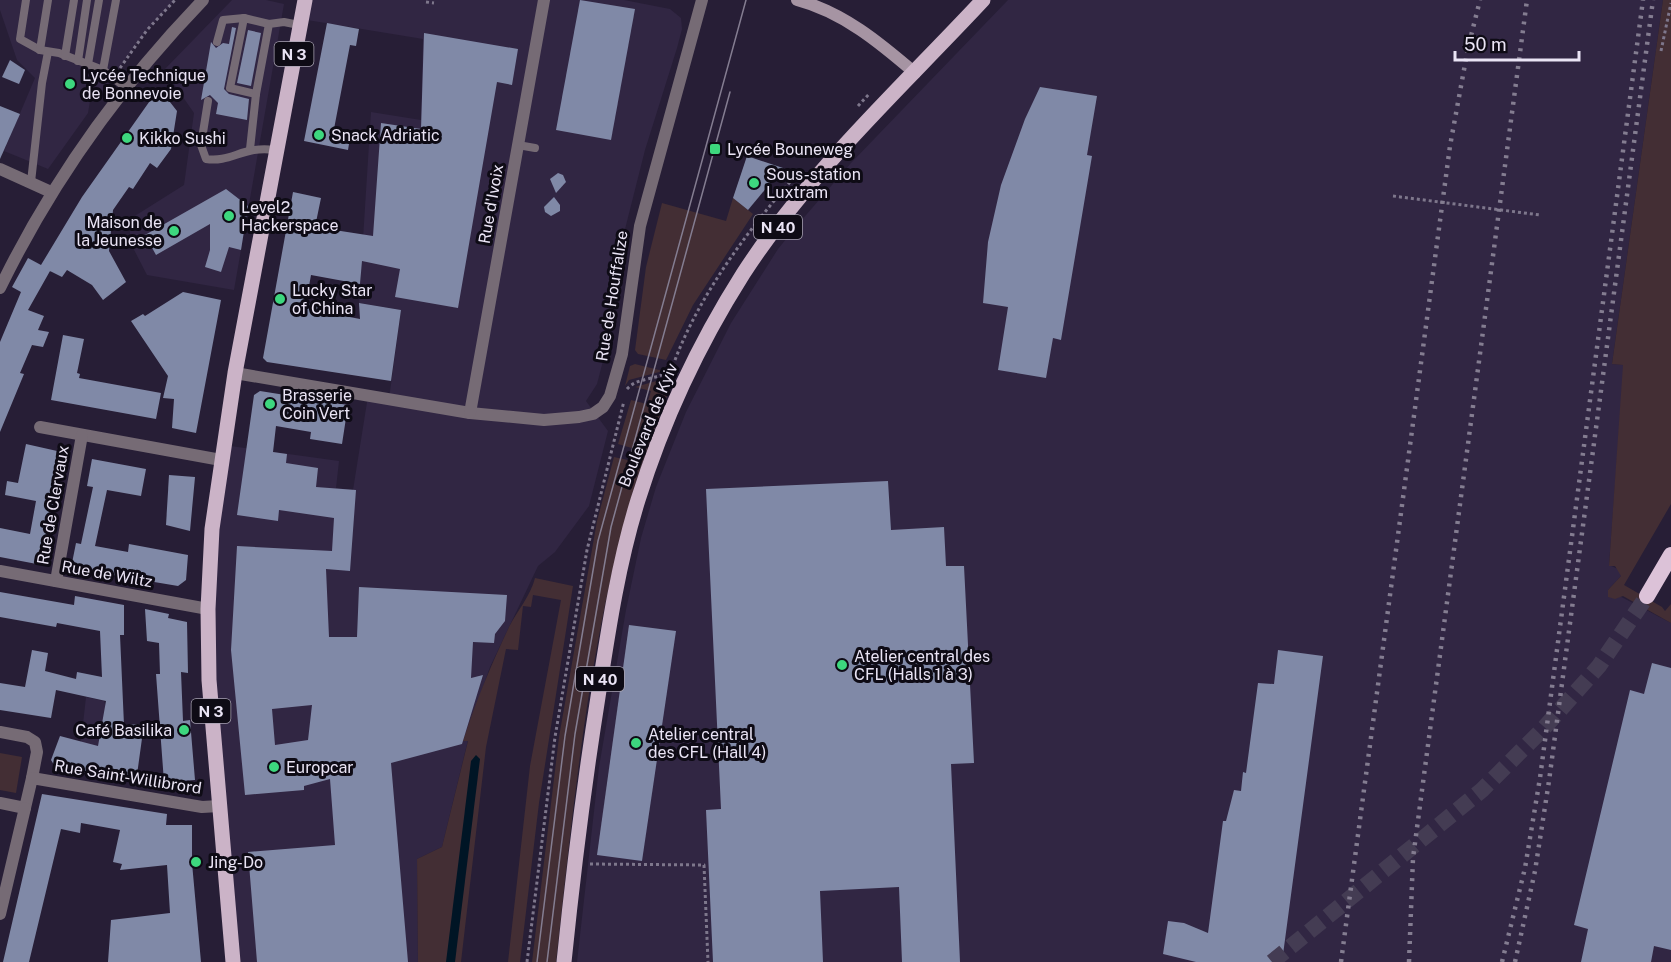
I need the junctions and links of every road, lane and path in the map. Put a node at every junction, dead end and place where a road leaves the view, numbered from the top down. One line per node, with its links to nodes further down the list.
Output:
1 (26, 0): 21 (lane)
2 (48, 0): 21 (lane)
3 (74, 0): 23 (lane)
4 (87, 0): 24 (lane)
5 (99, 0): 25 (lane)
6 (116, 0): 26 (lane)
7 (175, 0): 28 (path)
8 (203, 0): 29 (street)
9 (304, 0): 19 (main road, N 3)
10 (544, 0): 32 (street, Rue d'Ivoix)
11 (702, 0): 44 (street, Rue de Houffalize)
12 (797, 0): 27 (main road)
13 (983, 0): 27 (main road, Boulevard de Kyiv / N 40)
14 (426, 2): 15 (path)
15 (435, 3)
16 (1671, 3): 22 (path)
17 (244, 18): 18 (lane); 20 (lane); 30 (lane)
18 (269, 24): 19 (lane); 30 (lane)
19 (299, 25): 35 (main road, N 3)
20 (218, 42)
21 (44, 51): 23 (lane); 37 (lane)
22 (1661, 51)
23 (65, 56): 24 (lane)
24 (78, 60): 25 (lane)
25 (88, 64): 26 (lane)
26 (103, 70): 28 (lane)
27 (915, 73): 62 (main road, Boulevard de Kyiv / N 40)
28 (113, 78): 29 (lane)
29 (125, 87): 38 (street)
30 (256, 94): 34 (lane)
31 (208, 101): 34 (lane)
32 (518, 145): 33 (lane); 44 (street, Rue d'Ivoix)
33 (535, 148)
34 (250, 149): 35 (lane)
35 (274, 150): 42 (main road, N 3)
36 (0, 169): 37 (street)
37 (31, 182): 38 (street)
38 (51, 192): 41 (street)
39 (1393, 196): 40 (path)
40 (1540, 215)
41 (0, 288)
42 (235, 374): 44 (street, Rue de Houffalize); 47 (main road, N 3)
43 (657, 377): 61 (path)
44 (470, 413)
45 (40, 427): 46 (street, Rue de Clervaux)
46 (82, 435): 47 (street, Rue de Clervaux); 50 (street, Rue de Clervaux)
47 (220, 460): 52 (main road, N 3)
48 (1671, 555): 51 (highway)
49 (0, 571): 50 (street, Rue de Wiltz)
50 (56, 581): 52 (street, Rue de Wiltz)
51 (1647, 596)
52 (208, 609): 56 (main road, N 3)
53 (0, 732): 54 (street, Rue Saint-Willibrord)
54 (32, 778): 56 (street, Rue Saint-Willibrord); 57 (street, Rue Saint-Willibrord)
55 (0, 803): 57 (street)
56 (219, 806): 60 (main road, N 3)
57 (25, 808): 59 (street, Rue Saint-Willibrord)
58 (589, 864): 63 (path)
59 (0, 914)
60 (233, 962)
61 (527, 962)
62 (564, 962)
63 (708, 962)

